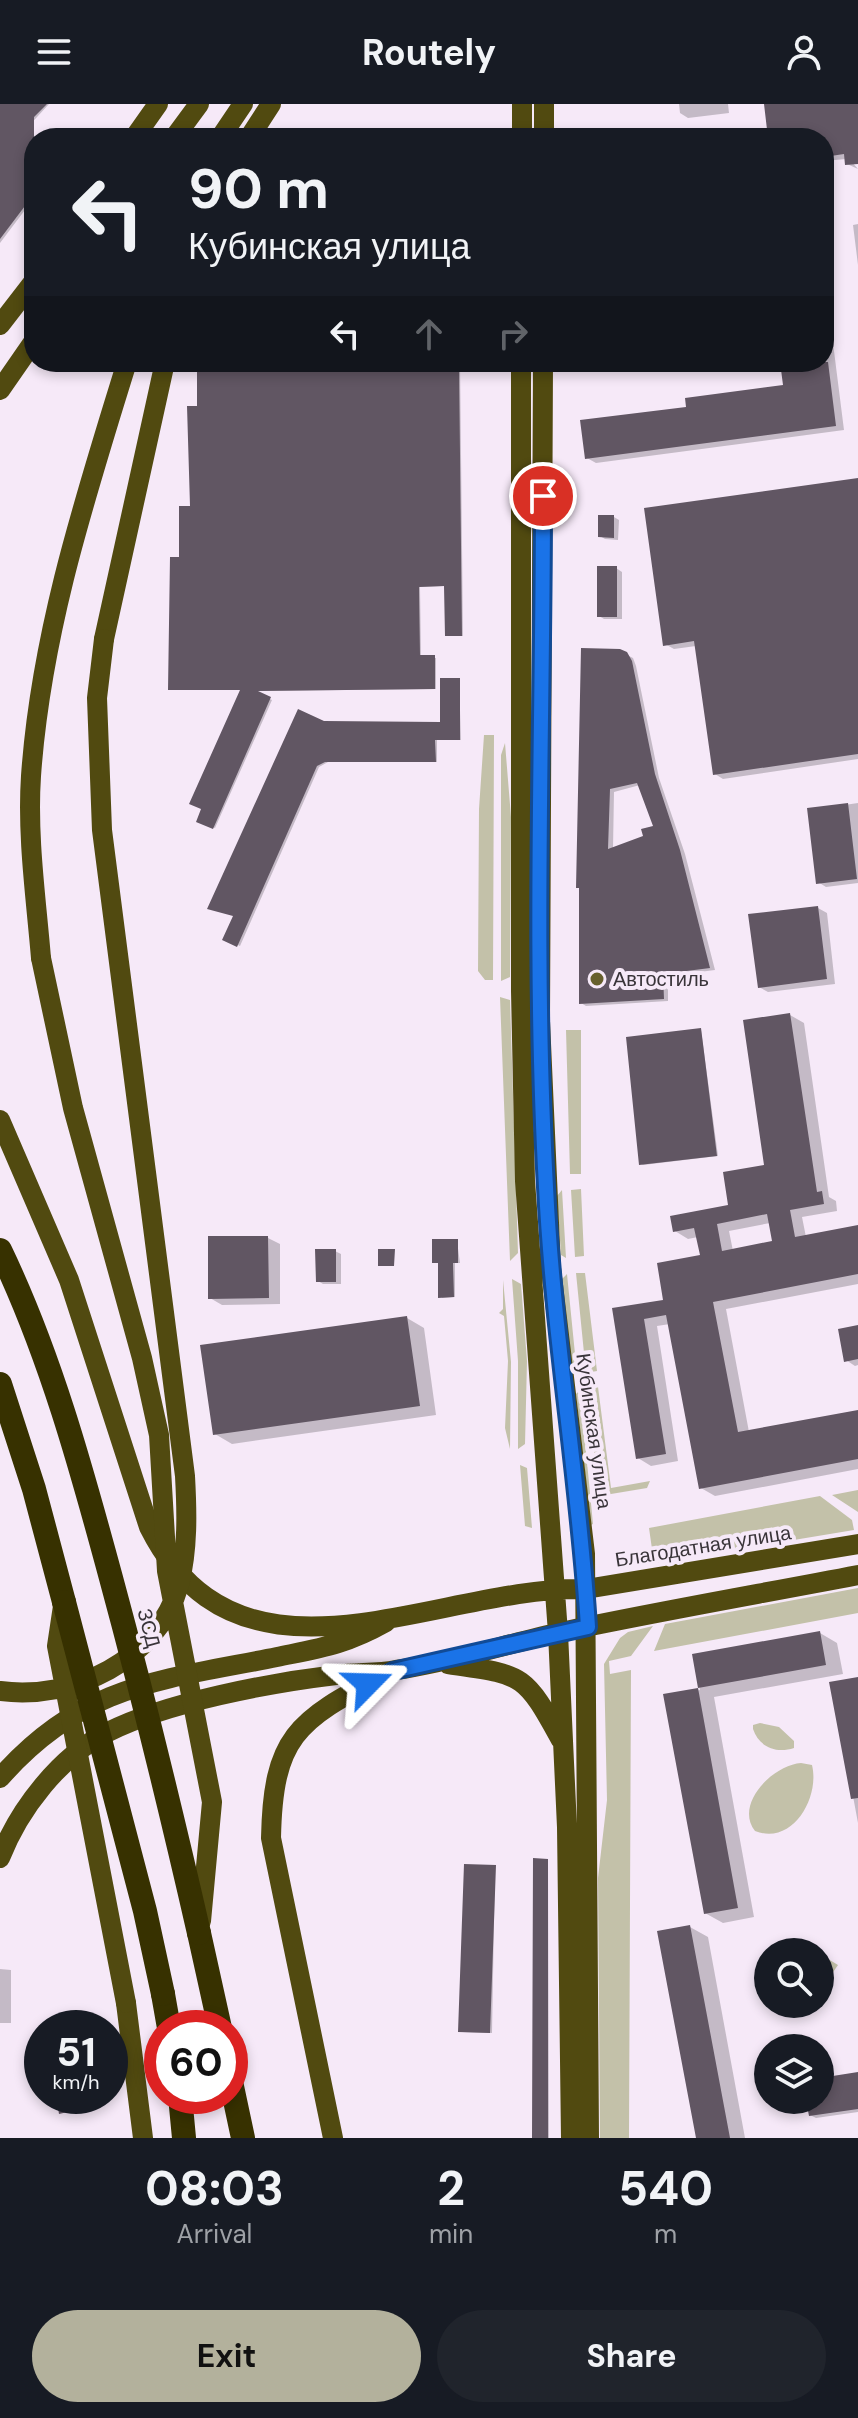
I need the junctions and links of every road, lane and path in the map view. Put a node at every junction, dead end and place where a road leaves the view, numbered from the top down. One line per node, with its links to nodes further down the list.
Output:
1 (158, 104): 7 (main road)
2 (199, 104): 8 (main road)
3 (243, 104): 9 (main road)
4 (271, 104): 10 (main road)
5 (522, 104): 11 (main road)
6 (544, 104): 12 (main road)
7 (141, 128)
8 (181, 128)
9 (227, 128)
10 (255, 128)
11 (522, 128)
12 (544, 128)
13 (24, 294): 14 (main road)
14 (0, 325)
15 (24, 355): 20 (main road)
16 (124, 372): 38 (main road, bridge)
17 (163, 372): 34 (main road, bridge)
18 (521, 372): 26 (main road)
19 (543, 372): 27 (main road, Кубинская улица)
20 (0, 390)
21 (0, 1120): 29 (main road)
22 (0, 1250): 38 (highway, ЗСД, bridge)
23 (0, 1384): 28 (highway)
24 (858, 1544): 27 (main road, Благодатная улица)
25 (858, 1575): 30 (main road)
26 (555, 1588): 27 (main road, Благодатная улица); 29 (main road, Благодатная улица); 31 (main road)
27 (586, 1589): 30 (main road, Кубинская улица)
28 (64, 1602): 39 (highway, bridge); 43 (main road, bridge)
29 (389, 1620): 36 (main road)
30 (588, 1627): 31 (main road); 48 (main road, Кубинская улица)
31 (558, 1633): 32 (main road); 35 (main road)
32 (436, 1663): 33 (main road); 35 (main road)
33 (393, 1671): 37 (main road); 46 (main road)
34 (0, 1691)
35 (563, 1744): 47 (main road)
36 (0, 1778)
37 (0, 1858)
38 (199, 1933): 40 (highway, ЗСД)
39 (166, 2010)
40 (216, 2010)
41 (182, 2114): 44 (highway)
42 (238, 2114): 45 (highway)
43 (143, 2138)
44 (184, 2138)
45 (243, 2138)
46 (333, 2138)
47 (571, 2138)
48 (589, 2138)

